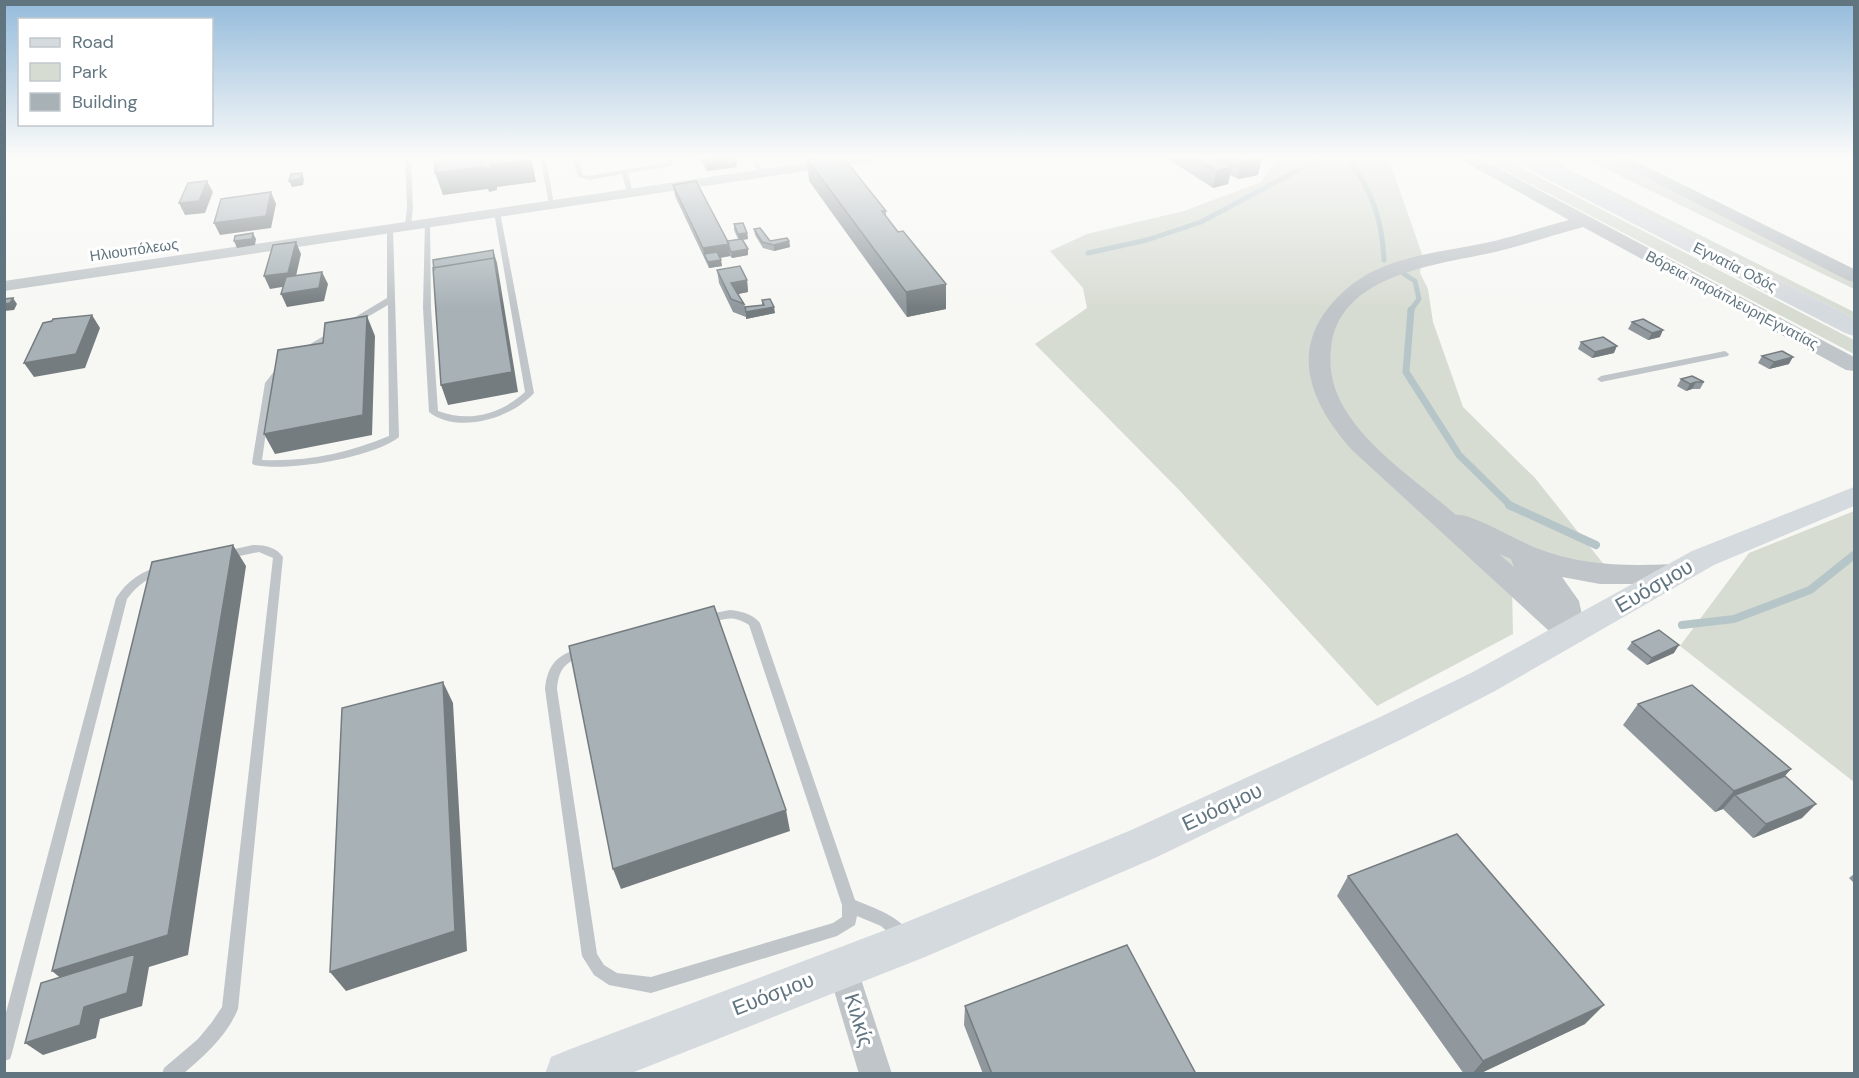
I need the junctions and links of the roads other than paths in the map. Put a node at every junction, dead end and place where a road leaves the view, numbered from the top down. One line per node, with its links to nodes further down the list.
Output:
1 (410, 207): 11 (lane)
2 (529, 207): 8 (street, Ηλιουπόλεως)
3 (1537, 207): 13 (street)
4 (1556, 207): 10 (street, Βόρεια παράπλευρηΕγνατίας)
5 (1618, 207): 20 (highway, Εγνατία Οδός)
6 (1661, 207): 15 (highway, Εγνατία Οδός)
7 (1715, 207): 17 (street)
8 (496, 212): 9 (street, Ηλιουπόλεως); 9 (lane)
9 (428, 222): 11 (street, Ηλιουπόλεως)
10 (1583, 222): 13 (street); 14 (street, Βόρεια παράπλευρηΕγνατίας)
11 (408, 225): 12 (street, Ηλιουπόλεως)
12 (390, 228): 18 (street, Ηλιουπόλεως); 19 (lane)
13 (1536, 234): 16 (street)
14 (1609, 235): 16 (street); 22 (street, Βόρεια παράπλευρηΕγνατίας)
15 (1728, 240)
16 (1486, 249): 25 (street)
17 (1854, 276)
18 (4, 286)
19 (392, 300): 19 (lane)
20 (1854, 328)
21 (1725, 354): 23 (lane)
22 (1854, 365)
23 (1601, 379)
24 (1854, 496): 29 (main road, Ευόσμου)
25 (1432, 508): 26 (street); 31 (street)
26 (1506, 547): 29 (street); 31 (street)
27 (210, 558): 37 (lane)
28 (177, 565): 36 (lane)
29 (1673, 574): 31 (main road, Ευόσμου)
30 (686, 623): 33 (lane)
31 (1571, 633): 34 (main road, Ευόσμου)
32 (595, 649): 33 (lane)
33 (849, 905): 34 (lane)
34 (910, 942): 35 (main road, Ευόσμου)
35 (842, 967): 38 (main road, Ευόσμου); 39 (street, Κιλκίς)
36 (4, 1053)
37 (170, 1074)
38 (568, 1074)
39 (876, 1074)

